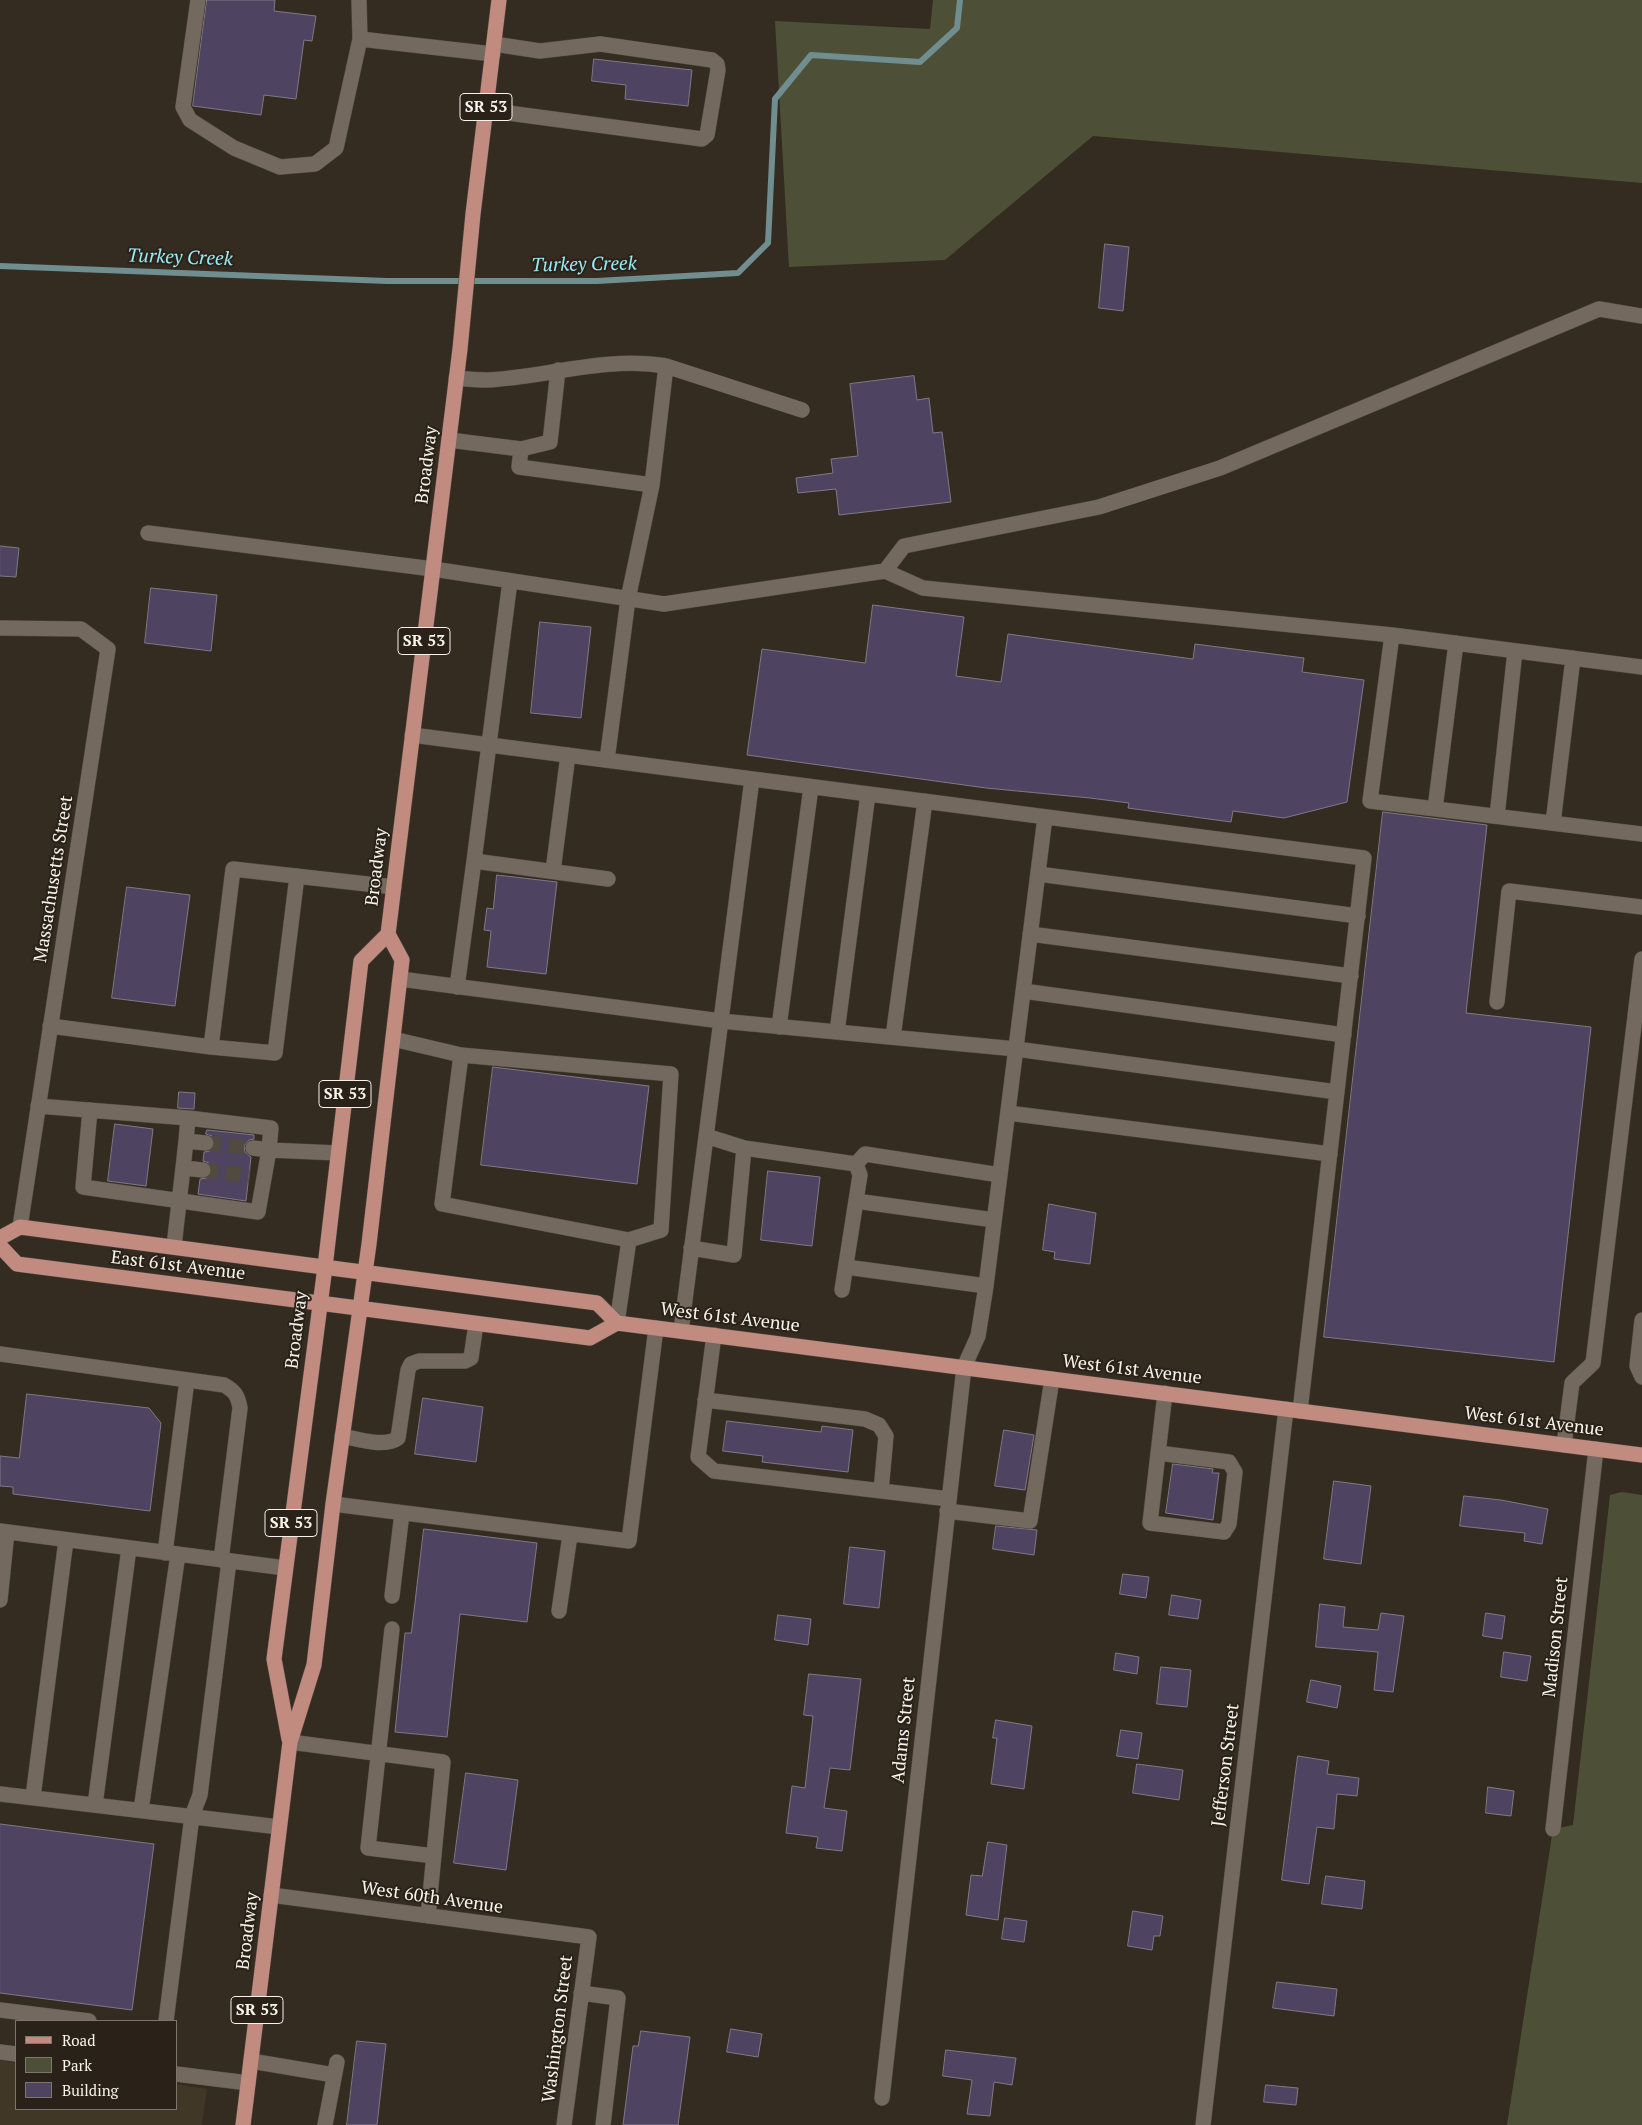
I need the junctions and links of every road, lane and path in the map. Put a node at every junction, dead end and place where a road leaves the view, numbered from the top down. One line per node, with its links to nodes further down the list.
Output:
1 (198, 0): 4 (street)
2 (359, 0): 4 (street)
3 (499, 0): 5 (main road, Broadway / SR 53)
4 (360, 39): 5 (street)
5 (493, 49): 6 (main road, Broadway / SR 53); 6 (street)
6 (486, 110): 10 (main road, Broadway / SR 53)
7 (1642, 316): 17 (street)
8 (666, 366): 9 (street); 11 (street); 14 (street)
9 (558, 370): 10 (street); 13 (street)
10 (456, 378): 12 (main road, Broadway / SR 53)
11 (802, 410)
12 (448, 440): 13 (street); 16 (main road, Broadway / SR 53)
13 (521, 449): 14 (street)
14 (652, 484): 19 (street)
15 (148, 533): 16 (street)
16 (433, 569): 18 (street); 26 (main road, Broadway / SR 53)
17 (885, 571): 19 (street); 21 (street)
18 (510, 581): 19 (street); 27 (street)
19 (628, 598): 29 (street)
20 (0, 628): 56 (street, Massachusetts Street)
21 (1392, 635): 22 (street); 34 (street)
22 (1456, 644): 23 (street); 34 (street)
23 (1515, 651): 24 (street); 35 (street)
24 (1573, 658): 25 (street); 37 (street)
25 (1642, 667)
26 (412, 735): 27 (street); 44 (main road, Broadway / SR 53)
27 (488, 745): 28 (street); 39 (street)
28 (568, 755): 29 (street); 40 (street)
29 (607, 760): 30 (street)
30 (752, 779): 31 (street); 55 (street)
31 (811, 787): 32 (street); 57 (street)
32 (868, 794): 33 (street); 58 (street)
33 (925, 801): 36 (street); 60 (street)
34 (1435, 809): 35 (street)
35 (1497, 816): 37 (street)
36 (1045, 817): 41 (street, Adams Street); 46 (street, Jefferson Street)
37 (1553, 823): 38 (street)
38 (1642, 834)
39 (474, 861): 40 (street); 52 (street)
40 (553, 871): 43 (street)
41 (1038, 874): 46 (street); 48 (street, Adams Street)
42 (297, 876): 44 (street); 62 (street); 62 (street)
43 (608, 878)
44 (394, 887): 47 (main road, Broadway / SR 53)
45 (1642, 907): 54 (street)
46 (1358, 916): 50 (street, Jefferson Street)
47 (388, 934): 51 (main road, Broadway / SR 53); 76 (main road, Broadway / SR 53)
48 (1030, 934): 50 (street); 53 (street, Adams Street)
49 (1642, 958): 113 (street)
50 (1351, 976): 59 (street, Jefferson Street)
51 (400, 979): 52 (street); 61 (main road, Broadway / SR 53)
52 (457, 987): 55 (street)
53 (1023, 992): 59 (street); 63 (street, Adams Street)
54 (1496, 1002)
55 (721, 1021): 57 (street); 70 (street)
56 (50, 1026): 62 (street); 66 (street, Massachusetts Street)
57 (779, 1027): 58 (street)
58 (837, 1032): 60 (street)
59 (1344, 1035): 65 (street, Jefferson Street)
60 (892, 1037): 63 (street)
61 (393, 1039): 64 (street); 93 (main road, Broadway / SR 53)
62 (211, 1047)
63 (1016, 1049): 65 (street); 68 (street, Adams Street)
64 (461, 1055): 87 (street); 87 (street)
65 (1337, 1092): 77 (street, Jefferson Street)
66 (38, 1106): 67 (street); 85 (street, Massachusetts Street)
67 (90, 1110): 69 (street); 83 (street)
68 (1008, 1112): 77 (street); 81 (street, Adams Street)
69 (188, 1118): 71 (street); 75 (street)
70 (706, 1136): 74 (street); 90 (street)
71 (186, 1141): 72 (street); 79 (street)
72 (206, 1143)
73 (253, 1148): 75 (street)
74 (744, 1148): 78 (street); 90 (street)
75 (270, 1150): 76 (street); 83 (street)
76 (338, 1153): 91 (main road, Broadway / SR 53)
77 (1330, 1154): 111 (street, Jefferson Street)
78 (856, 1164): 81 (street); 82 (street)
79 (183, 1168): 80 (street); 83 (street)
80 (204, 1170)
81 (1000, 1175): 84 (street, Adams Street)
82 (856, 1201): 84 (street); 92 (street)
83 (179, 1202): 89 (street)
84 (994, 1220): 94 (street, Adams Street)
85 (20, 1227): 86 (main road); 89 (main road, East 61st Avenue)
86 (0, 1238)
87 (629, 1240): 99 (street)
88 (0, 1246): 96 (main road, East 61st Avenue)
89 (174, 1246): 91 (main road, East 61st Avenue)
90 (691, 1248): 102 (street)
91 (325, 1267): 93 (main road); 96 (main road, Broadway / SR 53)
92 (846, 1267): 94 (street); 95 (street)
93 (364, 1272): 97 (main road, Broadway / SR 53); 99 (main road)
94 (986, 1286): 105 (street, Adams Street)
95 (842, 1290)
96 (320, 1302): 97 (main road, East 61st Avenue); 127 (main road, Broadway / SR 53)
97 (359, 1308): 100 (main road); 112 (main road, Broadway / SR 53)
98 (1642, 1320): 106 (street)
99 (617, 1323): 100 (main road); 101 (main road, West 61st Avenue)
100 (476, 1324): 112 (street)
101 (656, 1328): 102 (main road, West 61st Avenue); 122 (street)
102 (681, 1330): 103 (main road, West 61st Avenue)
103 (714, 1335): 105 (main road, West 61st Avenue); 110 (street)
104 (0, 1354): 108 (street)
105 (964, 1367): 107 (main road, West 61st Avenue); 119 (street, Adams Street)
106 (1640, 1370)
107 (1052, 1379): 109 (main road, West 61st Avenue); 119 (street)
108 (187, 1380): 125 (street); 126 (street)
109 (1165, 1393): 111 (main road, West 61st Avenue); 115 (street)
110 (705, 1400): 117 (street); 117 (street)
111 (1293, 1410): 113 (main road, West 61st Avenue); 159 (street, Jefferson Street)
112 (342, 1436): 118 (main road, Broadway / SR 53)
113 (1564, 1445): 114 (main road, West 61st Avenue)
114 (1596, 1449): 116 (main road, West 61st Avenue); 140 (street, Madison Street)
115 (1158, 1453): 115 (street)
116 (1642, 1455)
117 (881, 1491): 119 (street)
118 (333, 1504): 120 (street); 132 (main road, Broadway / SR 53)
119 (948, 1505): 154 (street, Adams Street)
120 (402, 1513): 122 (street); 128 (street)
121 (4, 1532): 123 (street); 129 (street)
122 (570, 1534): 130 (street)
123 (66, 1540): 124 (street); 135 (street)
124 (128, 1548): 125 (street); 136 (street)
125 (172, 1554): 126 (street); 137 (street)
126 (225, 1560): 127 (street); 138 (street)
127 (285, 1568): 132 (main road, Broadway / SR 53)
128 (392, 1596)
129 (0, 1600)
130 (559, 1611)
131 (392, 1628): 133 (street)
132 (290, 1742): 133 (street); 139 (main road, Broadway / SR 53)
133 (378, 1754): 141 (street); 141 (street)
134 (0, 1794): 135 (street)
135 (32, 1798): 136 (street)
136 (95, 1805): 137 (street)
137 (141, 1810): 138 (street)
138 (192, 1816): 139 (street); 148 (street)
139 (279, 1827): 142 (main road, Broadway / SR 53)
140 (1553, 1828)
141 (434, 1856): 143 (street)
142 (271, 1895): 143 (street, West 60th Avenue); 151 (main road, Broadway / SR 53)
143 (428, 1916): 144 (street, West 60th Avenue)
144 (588, 1937): 145 (street, Washington Street)
145 (581, 1993): 157 (street, Washington Street); 158 (street)
146 (0, 2010): 147 (street)
147 (81, 2020)
148 (166, 2020)
149 (0, 2052): 150 (street)
150 (15, 2054)
151 (251, 2061): 153 (main road, Broadway / SR 53); 156 (street)
152 (178, 2074): 153 (street)
153 (248, 2083): 155 (main road, Broadway / SR 53)
154 (882, 2098)
155 (243, 2125)
156 (325, 2125)
157 (564, 2125)
158 (603, 2125)
159 (1203, 2125)

